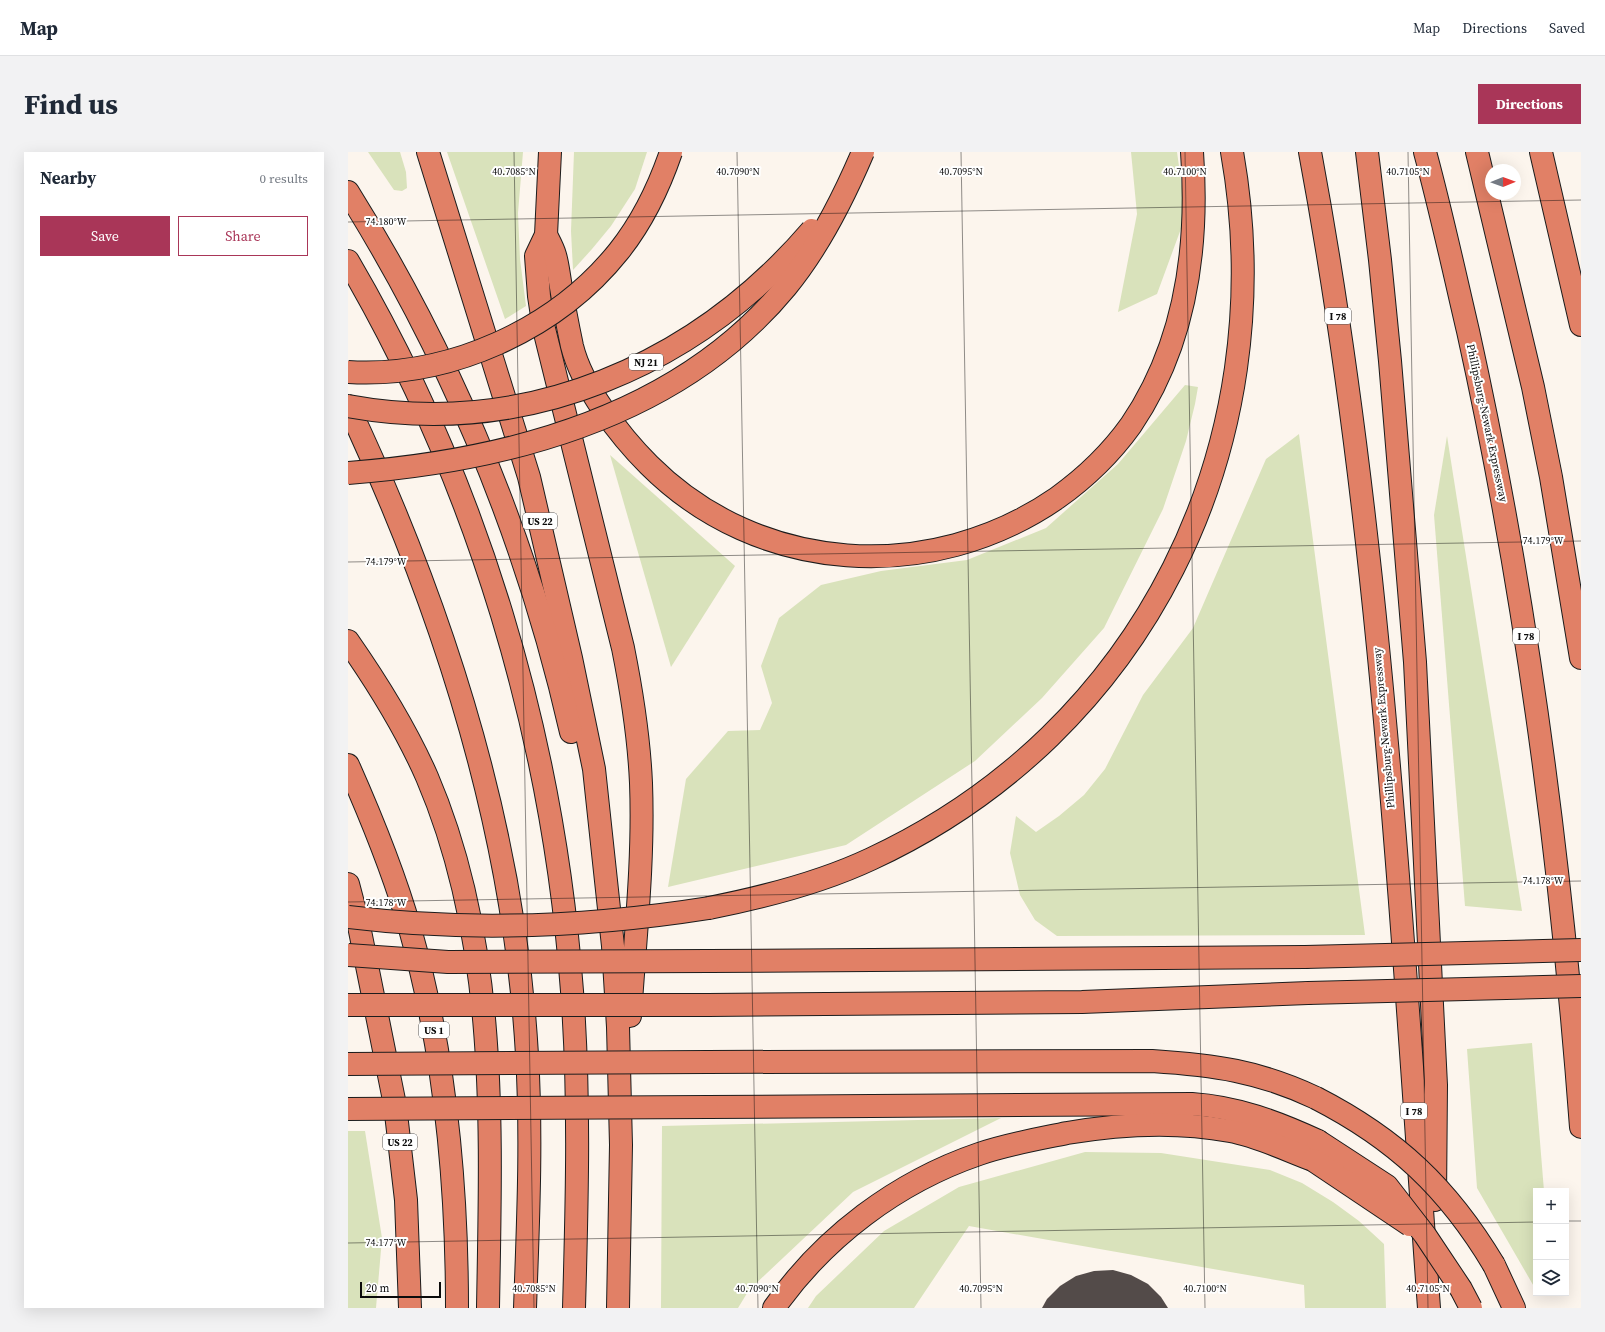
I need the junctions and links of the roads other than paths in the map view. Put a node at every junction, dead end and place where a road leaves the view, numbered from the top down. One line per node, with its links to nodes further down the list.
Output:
1 (428, 152): 23 (highway, US 22)
2 (550, 152): 13 (highway)
3 (670, 152): 16 (highway, bridge)
4 (862, 152): 17 (highway, NJ 21, bridge); 18 (highway, bridge)
5 (1192, 152): 13 (highway)
6 (1232, 152): 24 (highway, bridge)
7 (1310, 152): 45 (highway, Phillipsburg-Newark Expressway / I 78)
8 (1367, 152): 46 (highway)
9 (1425, 152): 33 (highway, Phillipsburg-Newark Expressway / I 78)
10 (1477, 152): 20 (highway)
11 (1541, 152): 15 (highway)
12 (348, 192): 23 (highway)
13 (546, 235): 34 (highway)
14 (348, 261): 42 (highway)
15 (1581, 325)
16 (348, 372)
17 (348, 406): 41 (highway)
18 (348, 473)
19 (348, 641): 40 (highway)
20 (1581, 658)
21 (348, 766): 39 (highway, US 1)
22 (348, 884): 30 (highway)
23 (607, 901): 34 (highway)
24 (348, 917)
25 (348, 938): 30 (highway, US 22)
26 (1581, 950): 27 (highway, bridge)
27 (348, 955)
28 (1581, 986): 29 (highway, bridge)
29 (348, 1005)
30 (382, 1036): 36 (highway, US 22)
31 (348, 1064): 48 (highway, bridge)
32 (348, 1109): 35 (highway, bridge)
33 (1581, 1127)
34 (621, 1145): 43 (highway)
35 (1315, 1151): 44 (highway); 47 (highway, bridge)
36 (410, 1249): 37 (highway); 38 (highway, US 22)
37 (405, 1308)
38 (410, 1308)
39 (457, 1308)
40 (488, 1308)
41 (526, 1308)
42 (574, 1308)
43 (618, 1308)
44 (774, 1308)
45 (1429, 1308)
46 (1433, 1308)
47 (1471, 1308)
48 (1514, 1308)

